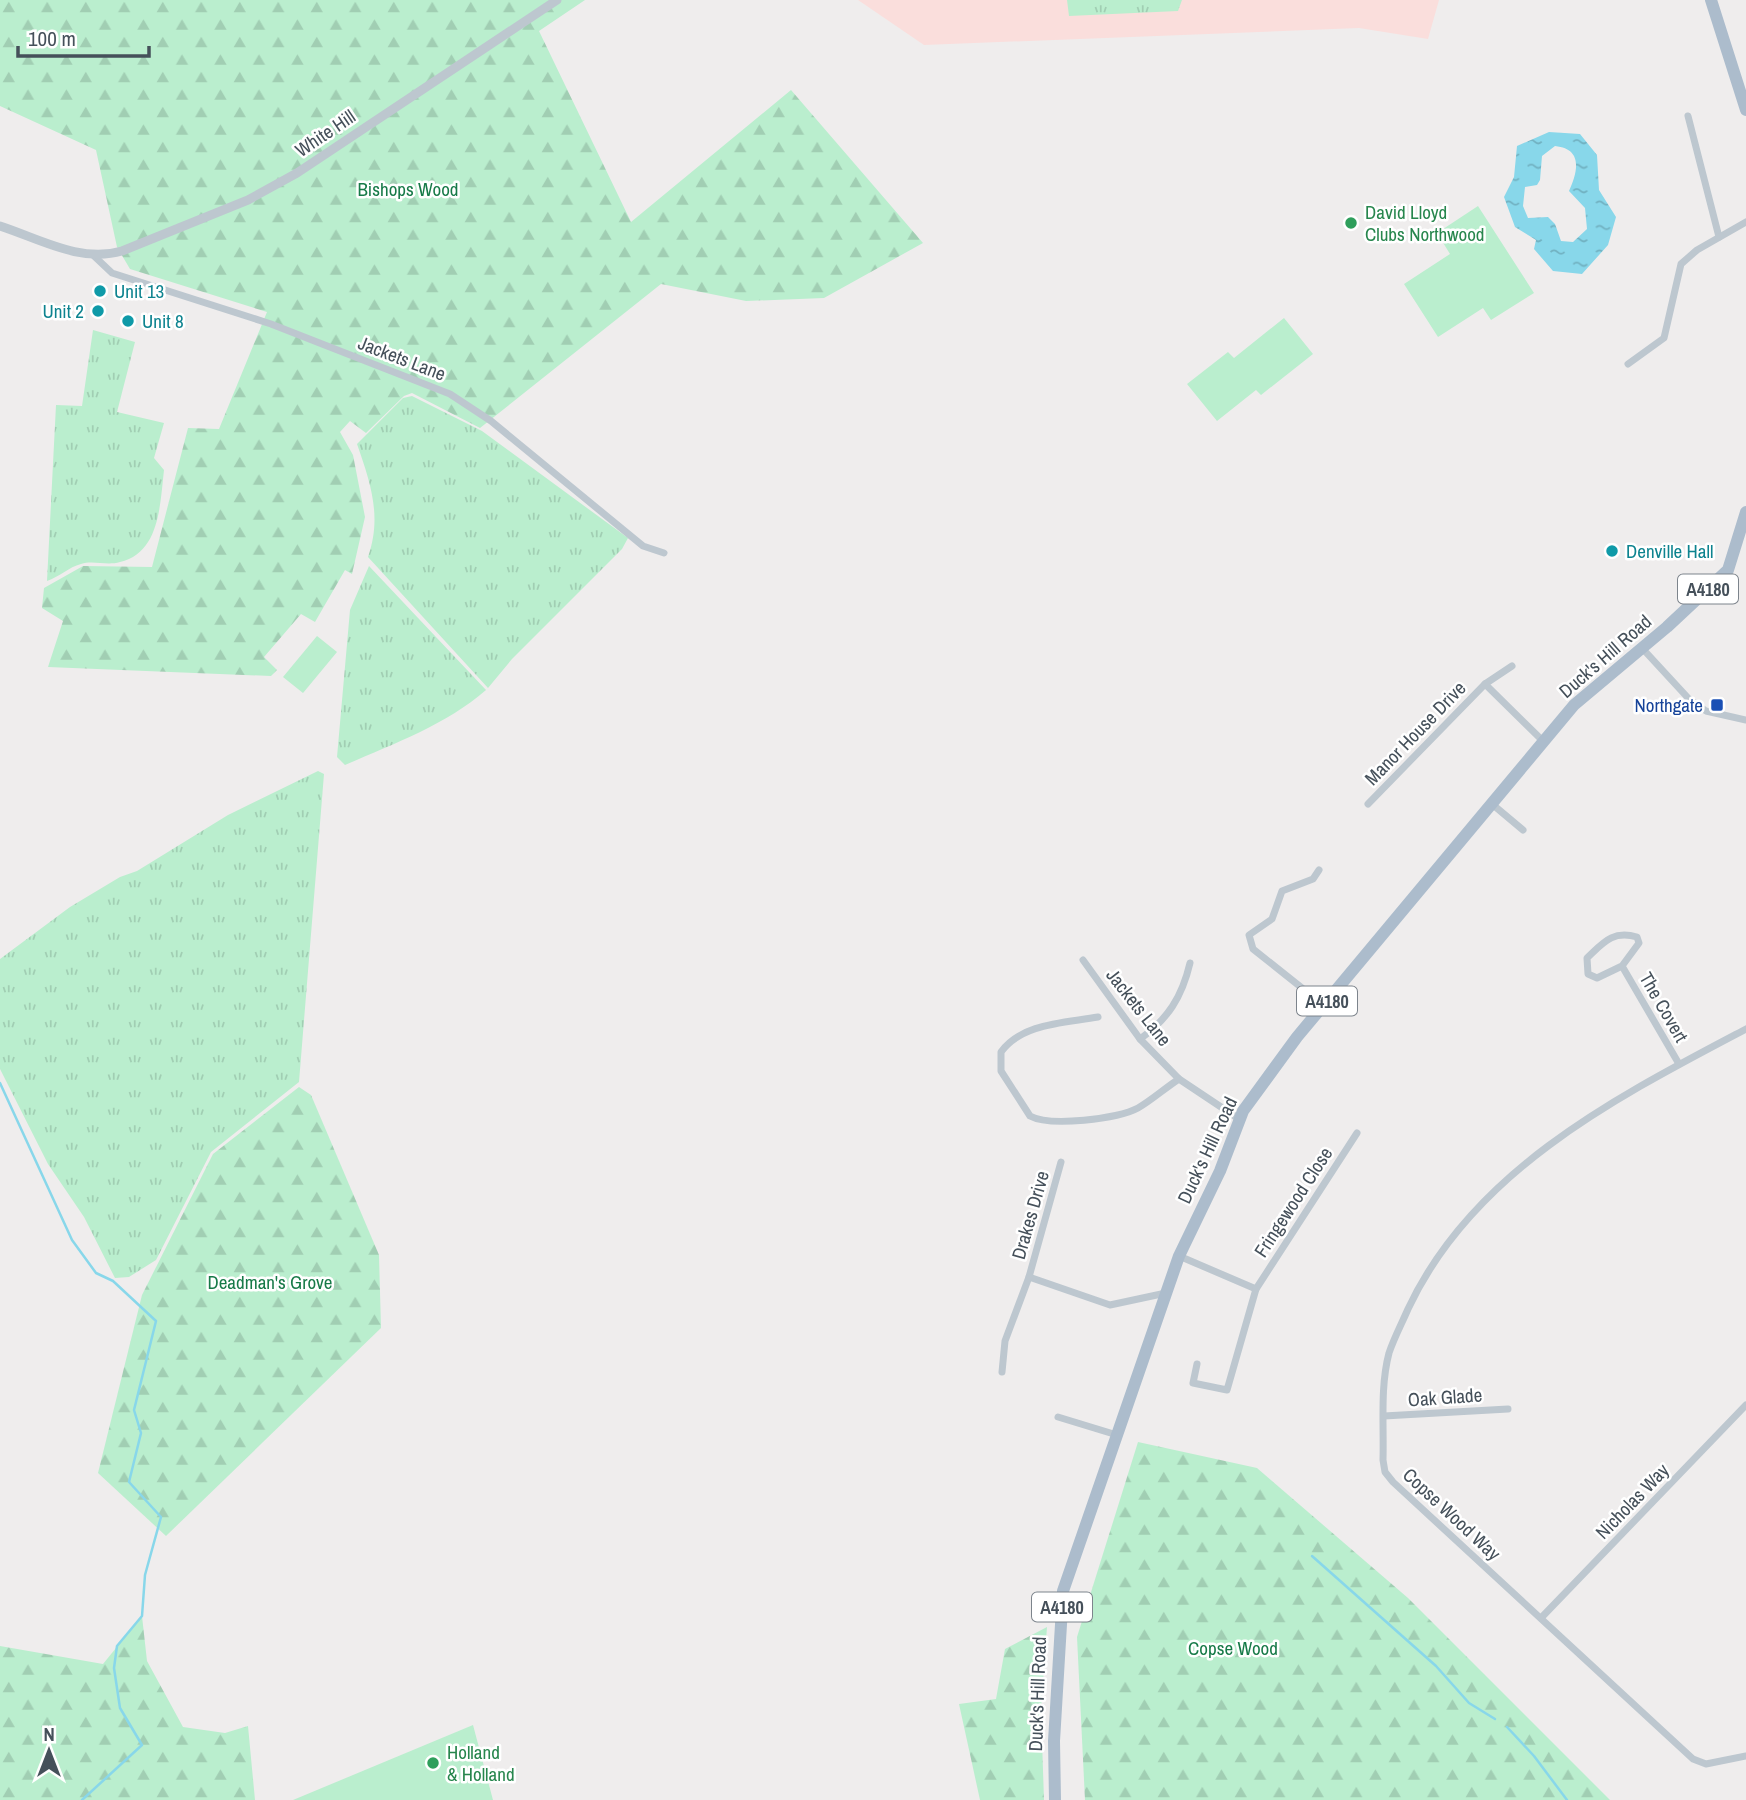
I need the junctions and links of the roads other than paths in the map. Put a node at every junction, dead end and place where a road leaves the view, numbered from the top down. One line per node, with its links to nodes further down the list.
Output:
1 (558, 0): 8 (street, White Hill)
2 (1711, 0): 3 (main road)
3 (1746, 110)
4 (1688, 116): 7 (street)
5 (1746, 222): 7 (street)
6 (0, 226): 8 (street)
7 (1718, 237): 9 (street)
8 (94, 256): 11 (street, Jackets Lane)
9 (1628, 364)
10 (1746, 512): 12 (main road, Duck's Hill Road / A4180)
11 (664, 553)
12 (1642, 648): 15 (street); 16 (main road, Duck's Hill Road / A4180)
13 (1512, 666): 14 (street, Manor House Drive)
14 (1485, 684): 16 (street, Manor House Drive); 17 (street, Manor House Drive)
15 (1746, 720)
16 (1544, 741): 18 (main road, Duck's Hill Road / A4180)
17 (1368, 804)
18 (1492, 804): 19 (street); 24 (main road, Duck's Hill Road / A4180)
19 (1523, 830)
20 (1318, 870): 24 (street)
21 (1083, 960): 27 (street, Jackets Lane)
22 (1190, 963): 27 (street)
23 (1622, 966): 23 (street, The Covert); 28 (street, The Covert)
24 (1320, 1010): 30 (main road, Duck's Hill Road / A4180)
25 (1098, 1017): 29 (street)
26 (1746, 1028): 28 (street, Copse Wood Way)
27 (1140, 1039): 29 (street, Jackets Lane)
28 (1679, 1064): 41 (street, Copse Wood Way)
29 (1179, 1079): 30 (street, Jackets Lane)
30 (1240, 1119): 33 (main road, Duck's Hill Road / A4180)
31 (1357, 1133): 35 (street, Fringewood Close)
32 (1061, 1162): 34 (street, Drakes Drive)
33 (1180, 1256): 35 (street); 36 (main road, Duck's Hill Road / A4180)
34 (1029, 1277): 36 (street, Drakes Drive); 38 (street, Drakes Drive)
35 (1256, 1289): 37 (street, Fringewood Close)
36 (1166, 1293): 43 (main road, Duck's Hill Road / A4180)
37 (1197, 1364)
38 (1002, 1372)
39 (1746, 1405): 44 (street, Nicholas Way)
40 (1508, 1409): 41 (street, Oak Glade)
41 (1384, 1416): 44 (street, Copse Wood Way)
42 (1058, 1417): 43 (street)
43 (1116, 1435): 46 (main road, Duck's Hill Road / A4180)
44 (1541, 1618): 45 (street, Copse Wood Way)
45 (1746, 1756)
46 (1055, 1800)

